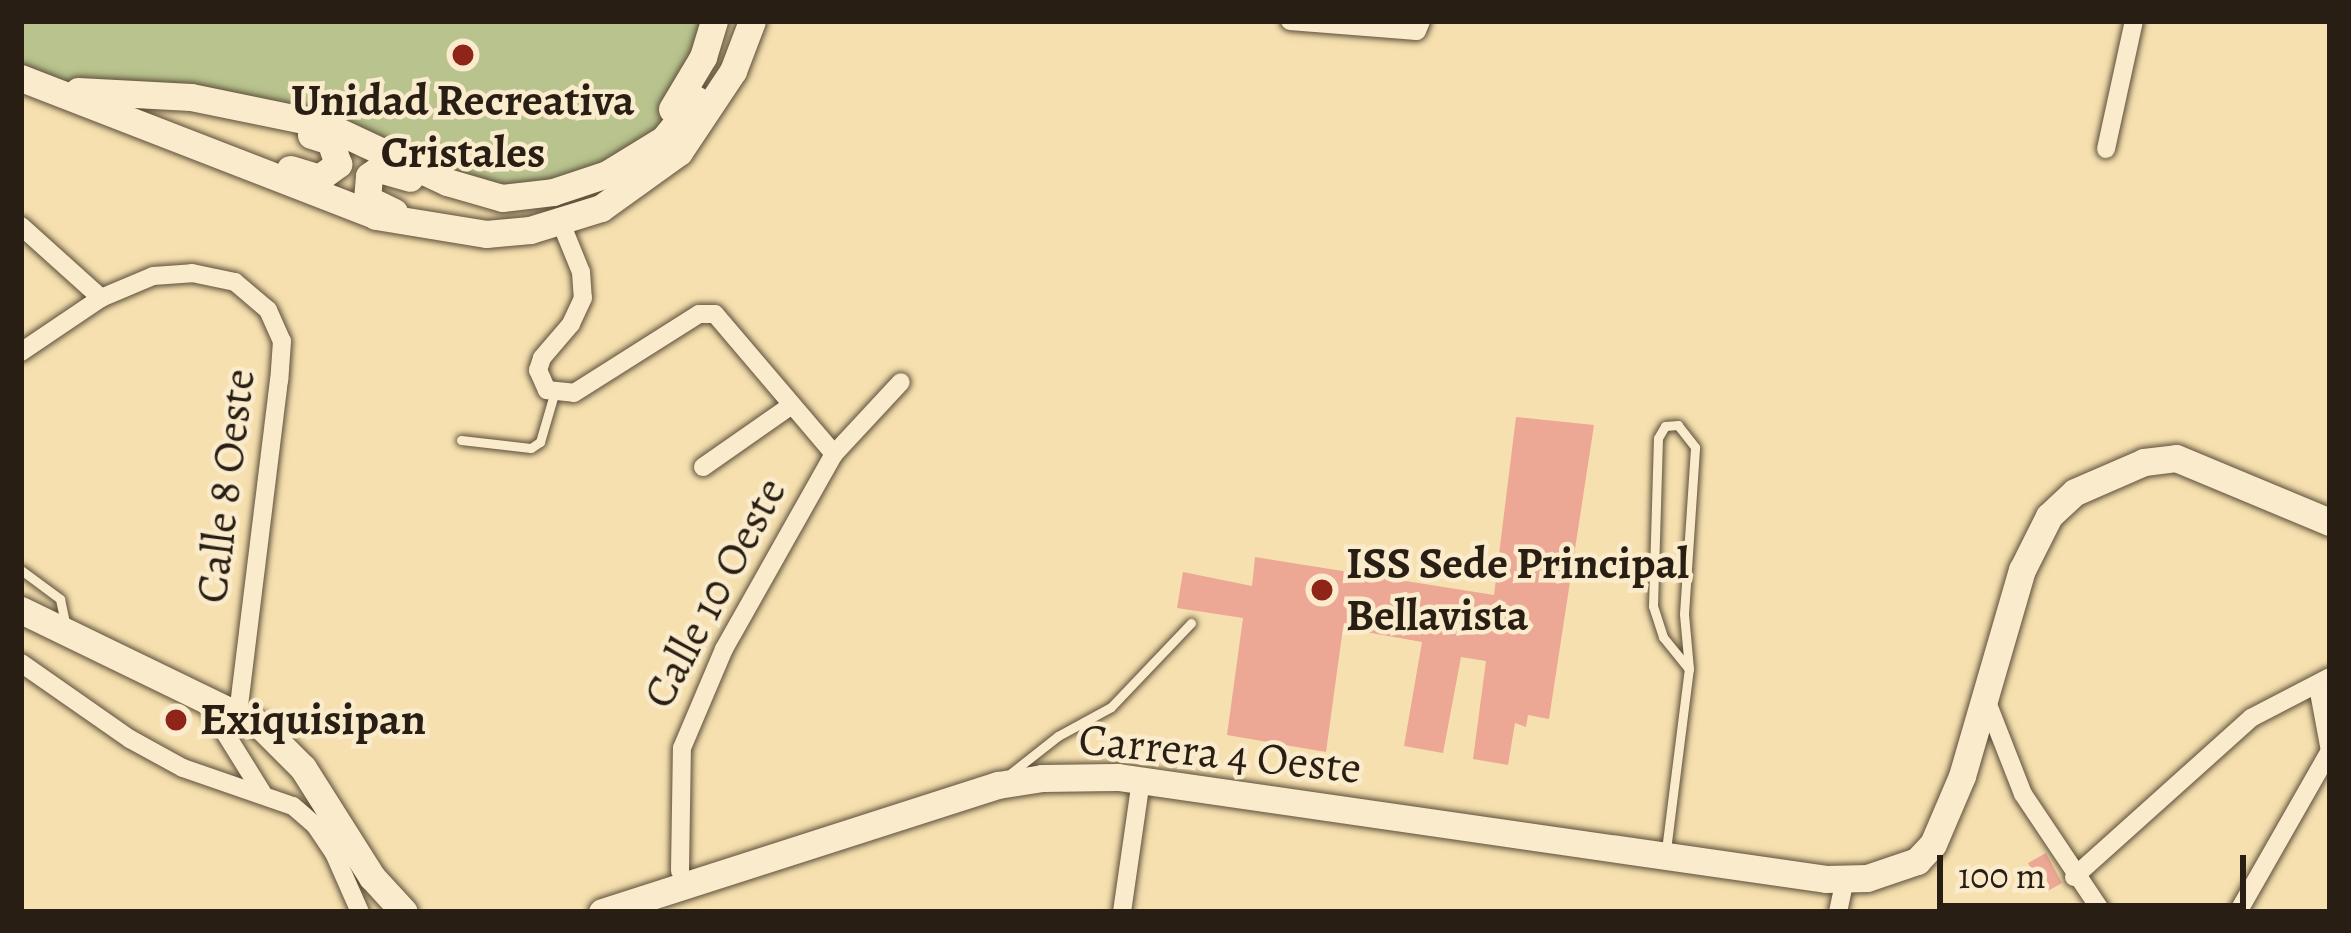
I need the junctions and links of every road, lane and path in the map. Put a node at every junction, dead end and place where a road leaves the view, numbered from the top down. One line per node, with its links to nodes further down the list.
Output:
1 (714, 21): 11 (street)
2 (736, 21): 11 (street)
3 (752, 21): 13 (street)
4 (1290, 21): 6 (street)
5 (2134, 21): 10 (street)
6 (1419, 26)
7 (30, 81): 8 (street); 9 (street)
8 (191, 98): 9 (street); 12 (street)
9 (182, 142): 15 (street)
10 (2106, 149)
11 (627, 163): 12 (street)
12 (491, 196): 13 (street); 15 (street)
13 (561, 223): 15 (street); 19 (street)
14 (21, 226): 16 (street)
15 (462, 232)
16 (101, 298): 17 (street, Calle 8 Oeste); 34 (street, Calle 8 Oeste)
17 (21, 352)
18 (901, 382): 22 (street, Calle 10 Oeste)
19 (554, 394): 20 (street); 21 (lane)
20 (792, 405): 22 (street); 23 (street)
21 (461, 440)
22 (834, 454): 40 (street, Calle 10 Oeste)
23 (703, 467)
24 (2330, 522): 33 (street)
25 (21, 570): 28 (lane)
26 (21, 610): 28 (street)
27 (1191, 623): 37 (lane)
28 (65, 629): 32 (street)
29 (21, 663): 38 (street)
30 (1689, 669): 30 (lane); 39 (lane)
31 (2324, 682): 35 (street); 41 (street)
32 (202, 696): 34 (street); 38 (street)
33 (1985, 697): 41 (street); 42 (street)
34 (238, 712): 44 (street)
35 (2330, 751): 49 (street)
36 (1141, 780): 37 (street, Carrera 4 Oeste); 39 (street, Carrera 4 Oeste); 46 (street)
37 (998, 785): 45 (street, Carrera 4 Oeste)
38 (262, 792): 43 (street)
39 (1666, 855): 42 (street, Carrera 4 Oeste)
40 (680, 871)
41 (2074, 877): 48 (street)
42 (1845, 880): 47 (street)
43 (360, 912)
44 (404, 912)
45 (605, 912)
46 (1122, 912)
47 (1838, 912)
48 (2102, 912)
49 (2237, 912)

